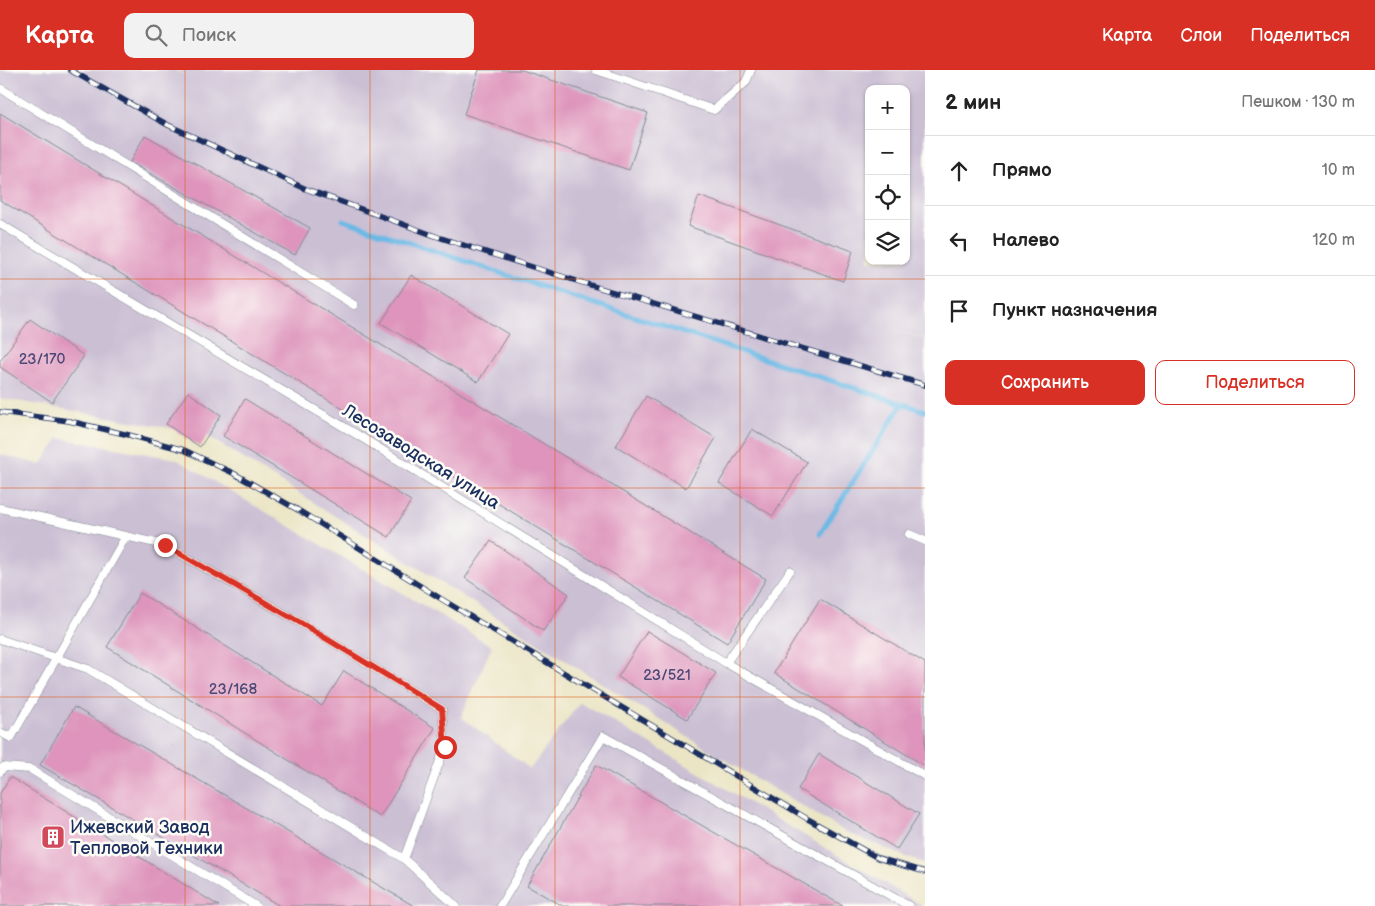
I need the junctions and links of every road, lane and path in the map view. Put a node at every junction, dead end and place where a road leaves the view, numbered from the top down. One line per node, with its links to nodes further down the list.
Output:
1 (596, 70): 2 (lane)
2 (751, 70)
3 (0, 88): 5 (lane)
4 (0, 224): 13 (lane, Лесозаводская улица)
5 (354, 305)
6 (0, 508): 8 (lane)
7 (909, 534): 9 (lane)
8 (126, 536): 12 (lane); 17 (lane)
9 (925, 541)
10 (790, 571): 13 (lane)
11 (0, 639): 12 (lane)
12 (56, 657): 14 (lane); 17 (lane)
13 (726, 664): 16 (lane, Лесозаводская улица)
14 (0, 732)
15 (0, 772): 18 (lane)
16 (925, 776)
17 (404, 859): 19 (lane)
18 (256, 906)
19 (456, 906)
20 (500, 906): 21 (lane)
21 (909, 906)

